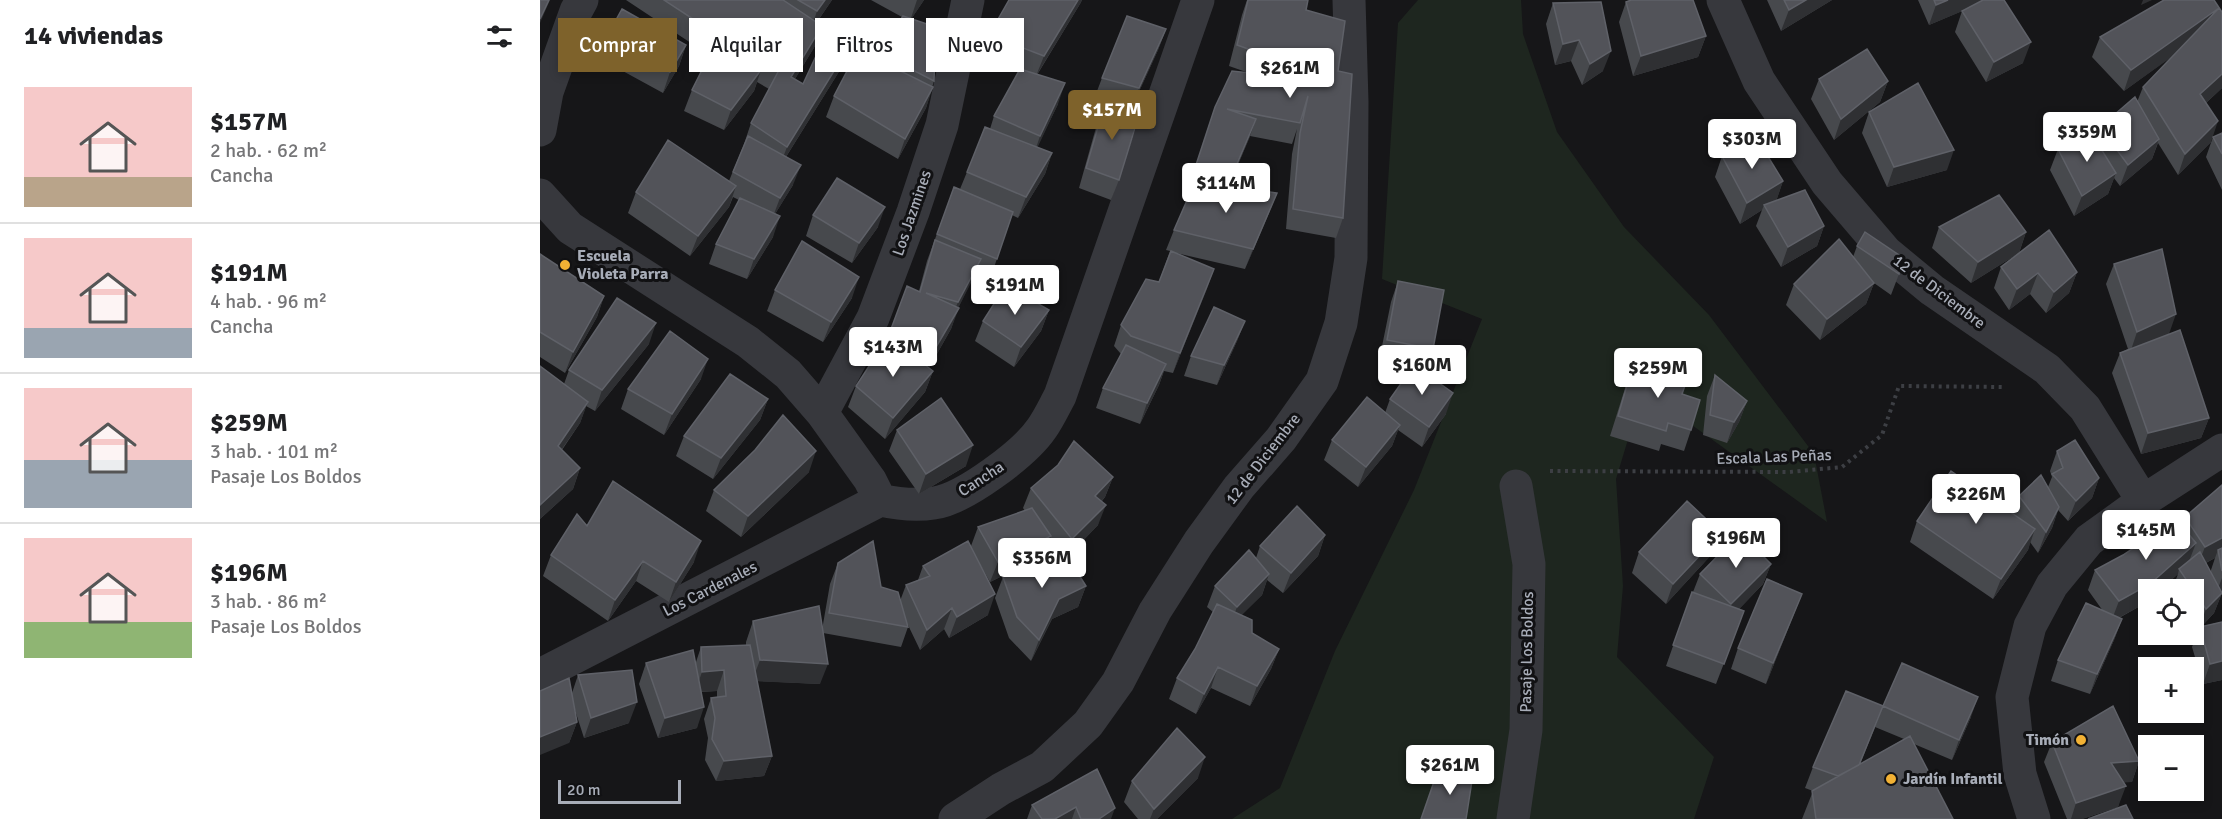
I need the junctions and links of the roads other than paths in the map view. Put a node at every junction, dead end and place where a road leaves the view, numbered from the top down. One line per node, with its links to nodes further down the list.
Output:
1 (582, 0): 6 (street)
2 (968, 0): 8 (street, Los Jazmines)
3 (1198, 0): 11 (street, Cancha)
4 (1349, 0): 14 (street, 12 de Diciembre)
5 (1723, 0): 12 (street, 12 de Diciembre)
6 (540, 129)
7 (540, 195): 8 (street)
8 (822, 413): 11 (street)
9 (2222, 450): 12 (street)
10 (1516, 486): 15 (street, Pasaje Los Boldos)
11 (880, 500): 13 (street, Los Cardenales)
12 (2143, 501): 16 (street)
13 (540, 675)
14 (955, 819)
15 (1513, 819)
16 (2034, 819)

